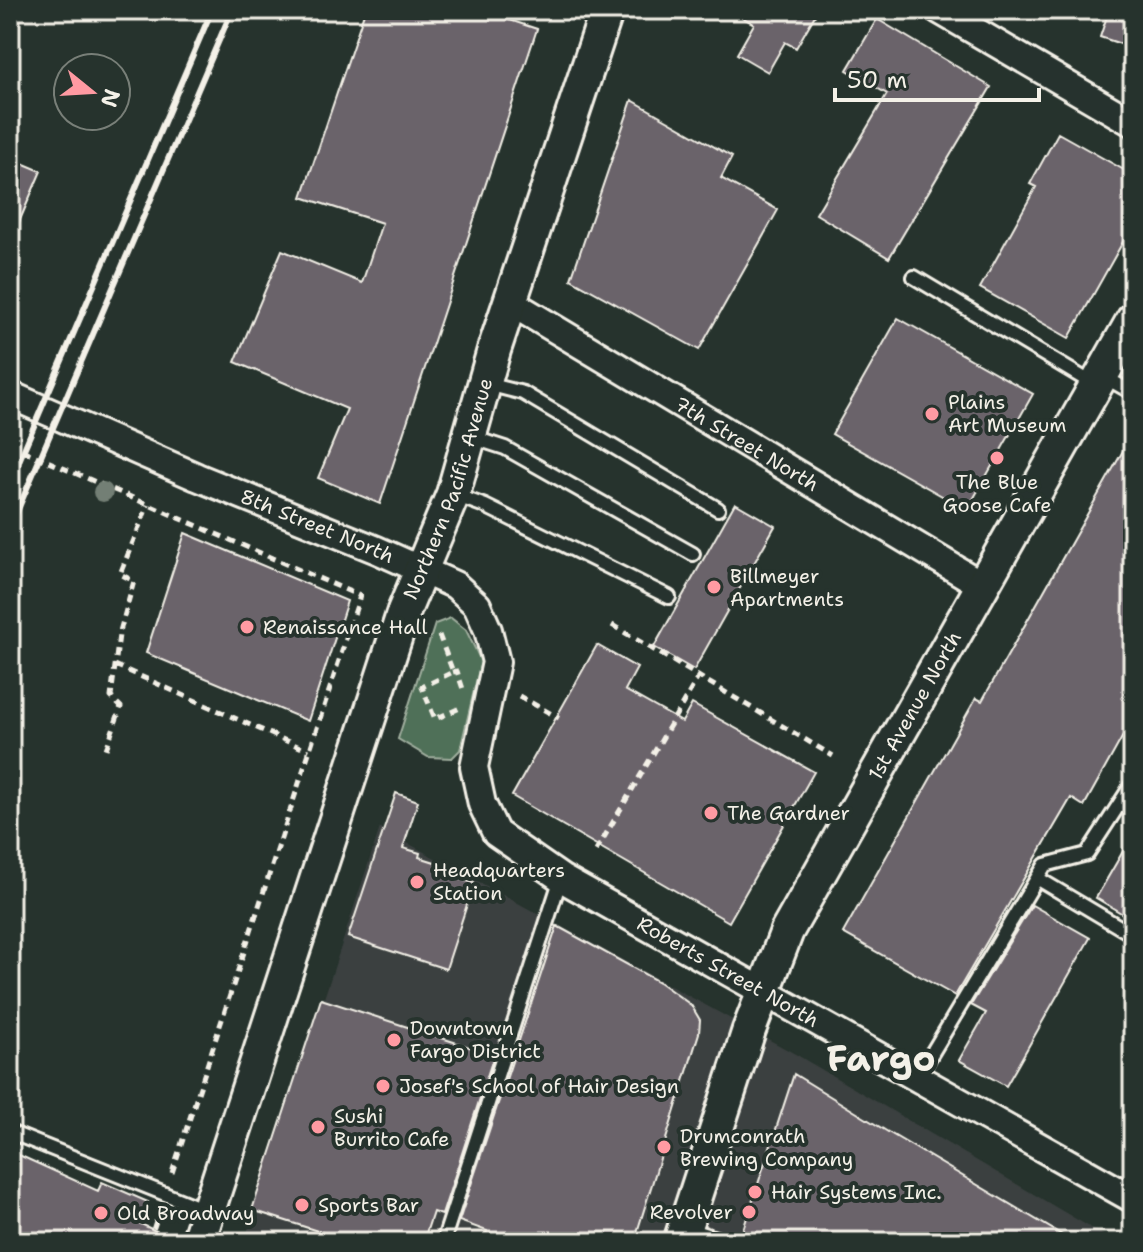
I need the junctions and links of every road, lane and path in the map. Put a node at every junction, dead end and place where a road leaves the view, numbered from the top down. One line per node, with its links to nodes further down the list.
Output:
1 (607, 10): 5 (street, Northern Pacific Avenue)
2 (939, 10): 3 (street)
3 (1133, 123)
4 (914, 277): 7 (lane)
5 (510, 302): 8 (street, Northern Pacific Avenue); 18 (street, 7th Street North)
6 (1133, 320): 7 (street, 1st Avenue North)
7 (1098, 380): 9 (lane); 18 (street, 1st Avenue North)
8 (486, 384): 11 (street, Northern Pacific Avenue); 15 (lane)
9 (1133, 393)
10 (10, 395): 17 (street, 8th Street North)
11 (471, 437): 13 (street, Northern Pacific Avenue); 16 (lane)
12 (10, 445): 14 (path)
13 (453, 494): 17 (street, Northern Pacific Avenue); 19 (lane)
14 (148, 505): 22 (path); 30 (path)
15 (718, 509)
16 (693, 554)
17 (421, 568): 33 (street, 8th Street North); 43 (street, Northern Pacific Avenue)
18 (982, 585): 38 (street, 1st Avenue North)
19 (669, 597)
20 (612, 625): 24 (path)
21 (439, 635): 23 (path)
22 (115, 665): 29 (path); 30 (path)
23 (453, 672): 25 (path); 27 (path)
24 (699, 676): 31 (path); 34 (path)
25 (465, 693)
26 (519, 696): 28 (path)
27 (469, 704)
28 (559, 718)
29 (106, 749)
30 (309, 751): 41 (path)
31 (833, 756)
32 (1133, 783): 36 (lane)
33 (496, 833): 35 (street, Roberts Street North)
34 (596, 851)
35 (561, 878): 38 (street, Roberts Street North); 47 (lane)
36 (1037, 878): 37 (lane); 39 (lane)
37 (1133, 935)
38 (763, 992): 39 (street, Roberts Street North); 44 (street, 1st Avenue North)
39 (917, 1078): 42 (street, Roberts Street North)
40 (10, 1132): 41 (lane)
41 (165, 1194): 43 (lane); 45 (path)
42 (1133, 1199)
43 (208, 1211): 46 (street, Northern Pacific Avenue)
44 (682, 1235): 48 (lane)
45 (149, 1242)
46 (198, 1242)
47 (443, 1242)
48 (728, 1242)

